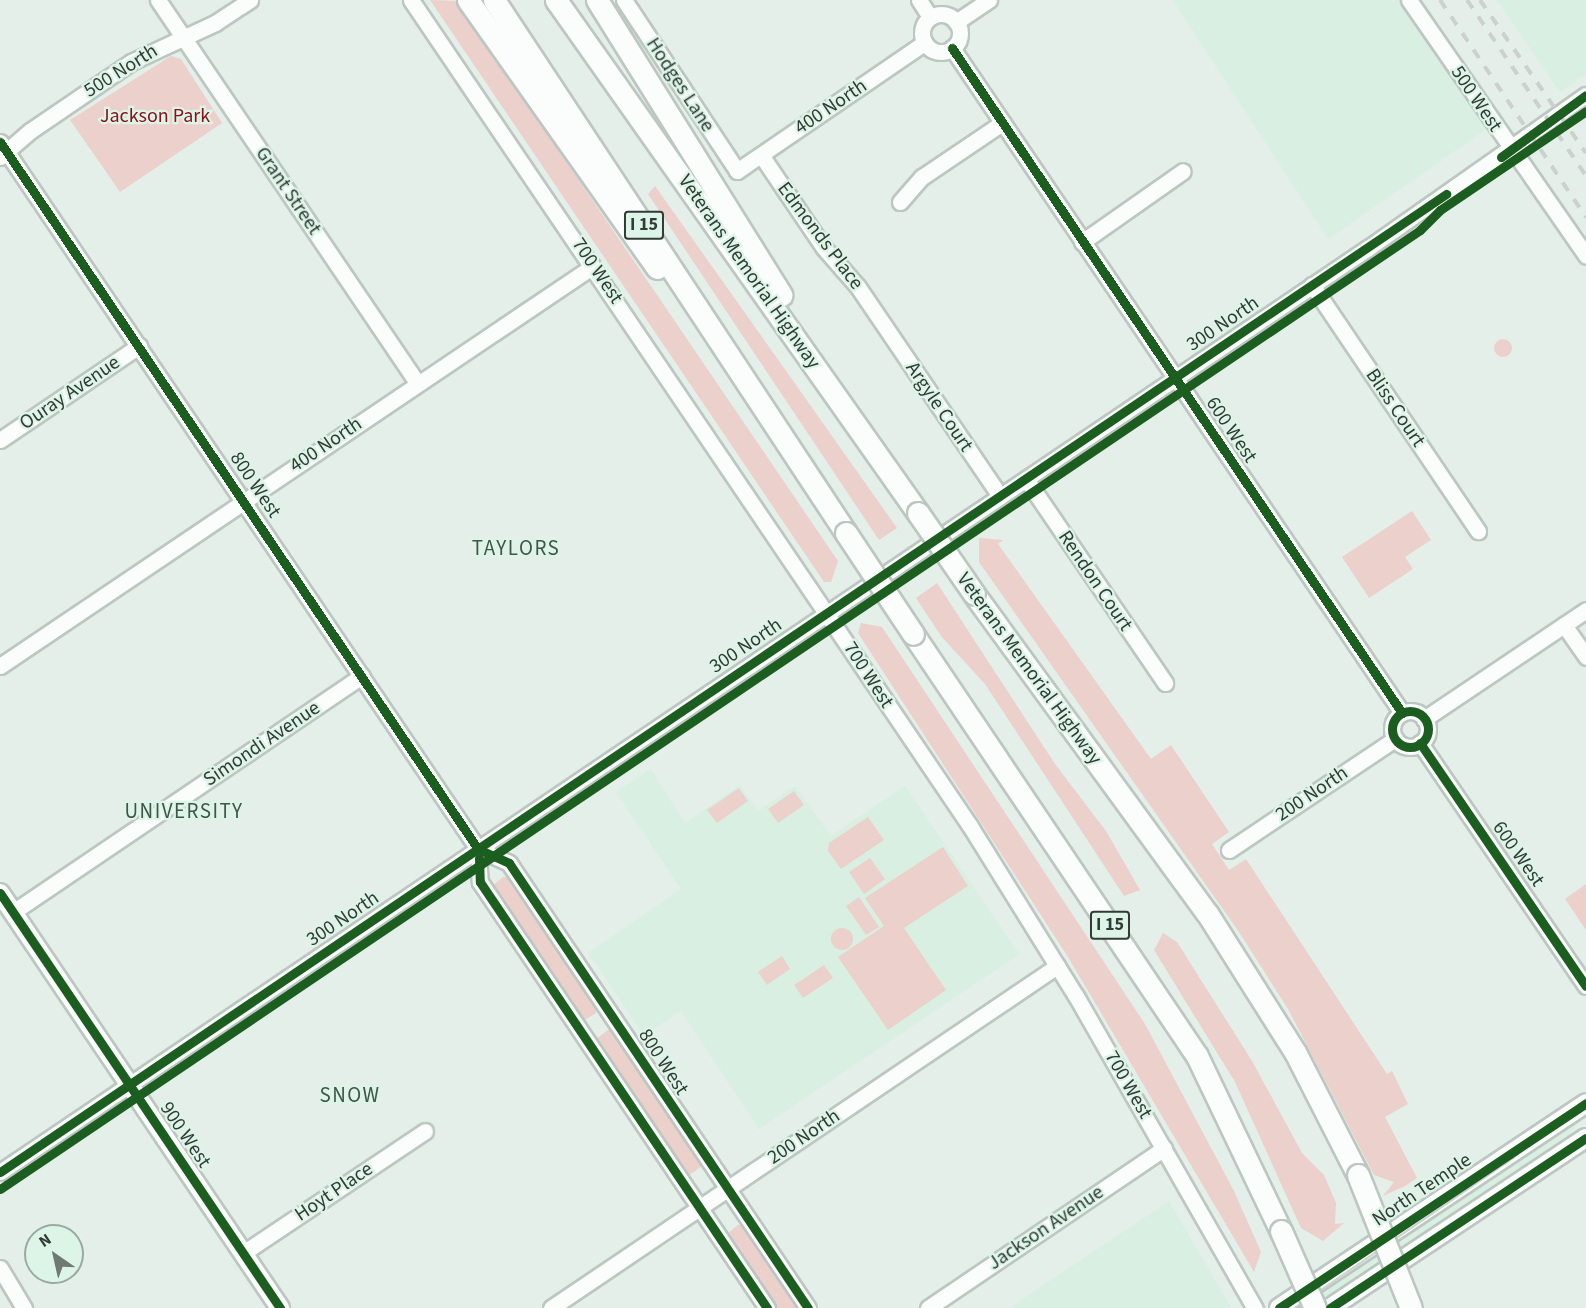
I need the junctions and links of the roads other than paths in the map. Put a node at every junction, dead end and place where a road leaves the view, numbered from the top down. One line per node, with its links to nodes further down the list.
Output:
1 (158, 0): 14 (street, Grant Street)
2 (250, 0): 14 (street, 500 North)
3 (411, 0): 28 (street, 700 West)
4 (468, 0): 36 (highway)
5 (494, 0): 36 (highway, I 15)
6 (556, 0): 34 (highway, Veterans Memorial Highway)
7 (597, 0): 34 (highway)
8 (624, 0): 23 (street, Hodges Lane)
9 (919, 0): 12 (street)
10 (990, 0): 13 (street)
11 (1409, 0): 21 (street, 500 West)
12 (930, 17): 13 (street); 15 (street)
13 (957, 22): 16 (street)
14 (183, 37): 20 (street, 500 North); 33 (street, Grant Street)
15 (924, 43): 16 (street); 22 (street, 400 North)
16 (951, 48): 19 (street, 600 West)
17 (1586, 95): 21 (street, 300 North)
18 (1586, 103): 21 (street, 300 North)
19 (1002, 123): 25 (street); 26 (street, 600 West)
20 (2, 150): 31 (street, 800 West)
21 (1511, 150): 27 (street, 500 West); 29 (street, 300 North)
22 (761, 155): 23 (street, 400 North); 30 (street, Edmonds Place)
23 (737, 171)
24 (1183, 171): 26 (street)
25 (900, 202)
26 (1082, 242): 32 (street, 600 West)
27 (1586, 256)
28 (593, 266): 33 (street, 400 North); 42 (street, 700 West)
29 (1312, 285): 32 (street, 300 North); 40 (street, Bliss Court)
30 (879, 317): 38 (street, Argyle Court)
31 (139, 346): 35 (street, Ouray Avenue); 39 (street, 800 West)
32 (1174, 378): 37 (street, 300 North); 48 (street, 600 West)
33 (417, 383): 39 (street, 400 North)
34 (852, 418): 78 (highway, Veterans Memorial Highway, bridge)
35 (0, 440)
36 (794, 448): 76 (highway, I 15, bridge)
37 (1026, 479): 38 (street, 300 North); 47 (street, Rendon Court)
38 (1000, 496): 42 (street, 300 North)
39 (244, 501): 45 (street, 400 North); 46 (street, 800 West)
40 (1478, 531)
41 (1586, 610): 43 (street)
42 (827, 613): 52 (street, 300 North); 56 (street, 700 West)
43 (1564, 625): 44 (street); 49 (street)
44 (1586, 657)
45 (0, 666)
46 (362, 676): 52 (street, 800 West); 55 (street, Simondi Avenue)
47 (1165, 683)
48 (1402, 713): 49 (street); 50 (street)
49 (1424, 719): 51 (street)
50 (1395, 739): 51 (street); 53 (street, 200 North)
51 (1420, 742): 57 (street, 600 West)
52 (478, 849): 58 (street, 300 North); 64 (street, 800 West); 65 (street)
53 (1229, 850)
54 (0, 892): 55 (main road, 900 West)
55 (13, 912): 58 (main road, 900 West)
56 (1057, 966): 62 (street, 700 West); 64 (street, 200 North)
57 (1586, 986)
58 (130, 1085): 63 (street, 300 North); 66 (main road, 900 West)
59 (1586, 1103): 75 (main road, North Temple)
60 (425, 1131): 66 (street, Hoyt Place)
61 (1586, 1138): 77 (main road)
62 (1164, 1148): 73 (street, Jackson Avenue); 74 (street, 700 West)
63 (0, 1172)
64 (726, 1190): 65 (street, 200 North); 72 (street, 800 West)
65 (700, 1207): 70 (street, 200 North); 71 (street)
66 (243, 1253): 69 (main road, 900 West)
67 (0, 1268): 68 (street)
68 (24, 1308)
69 (280, 1308)
70 (551, 1308)
71 (767, 1308)
72 (808, 1308)
73 (928, 1308)
74 (1255, 1308)
75 (1279, 1308)
76 (1315, 1308)
77 (1330, 1308)
78 (1411, 1308)

